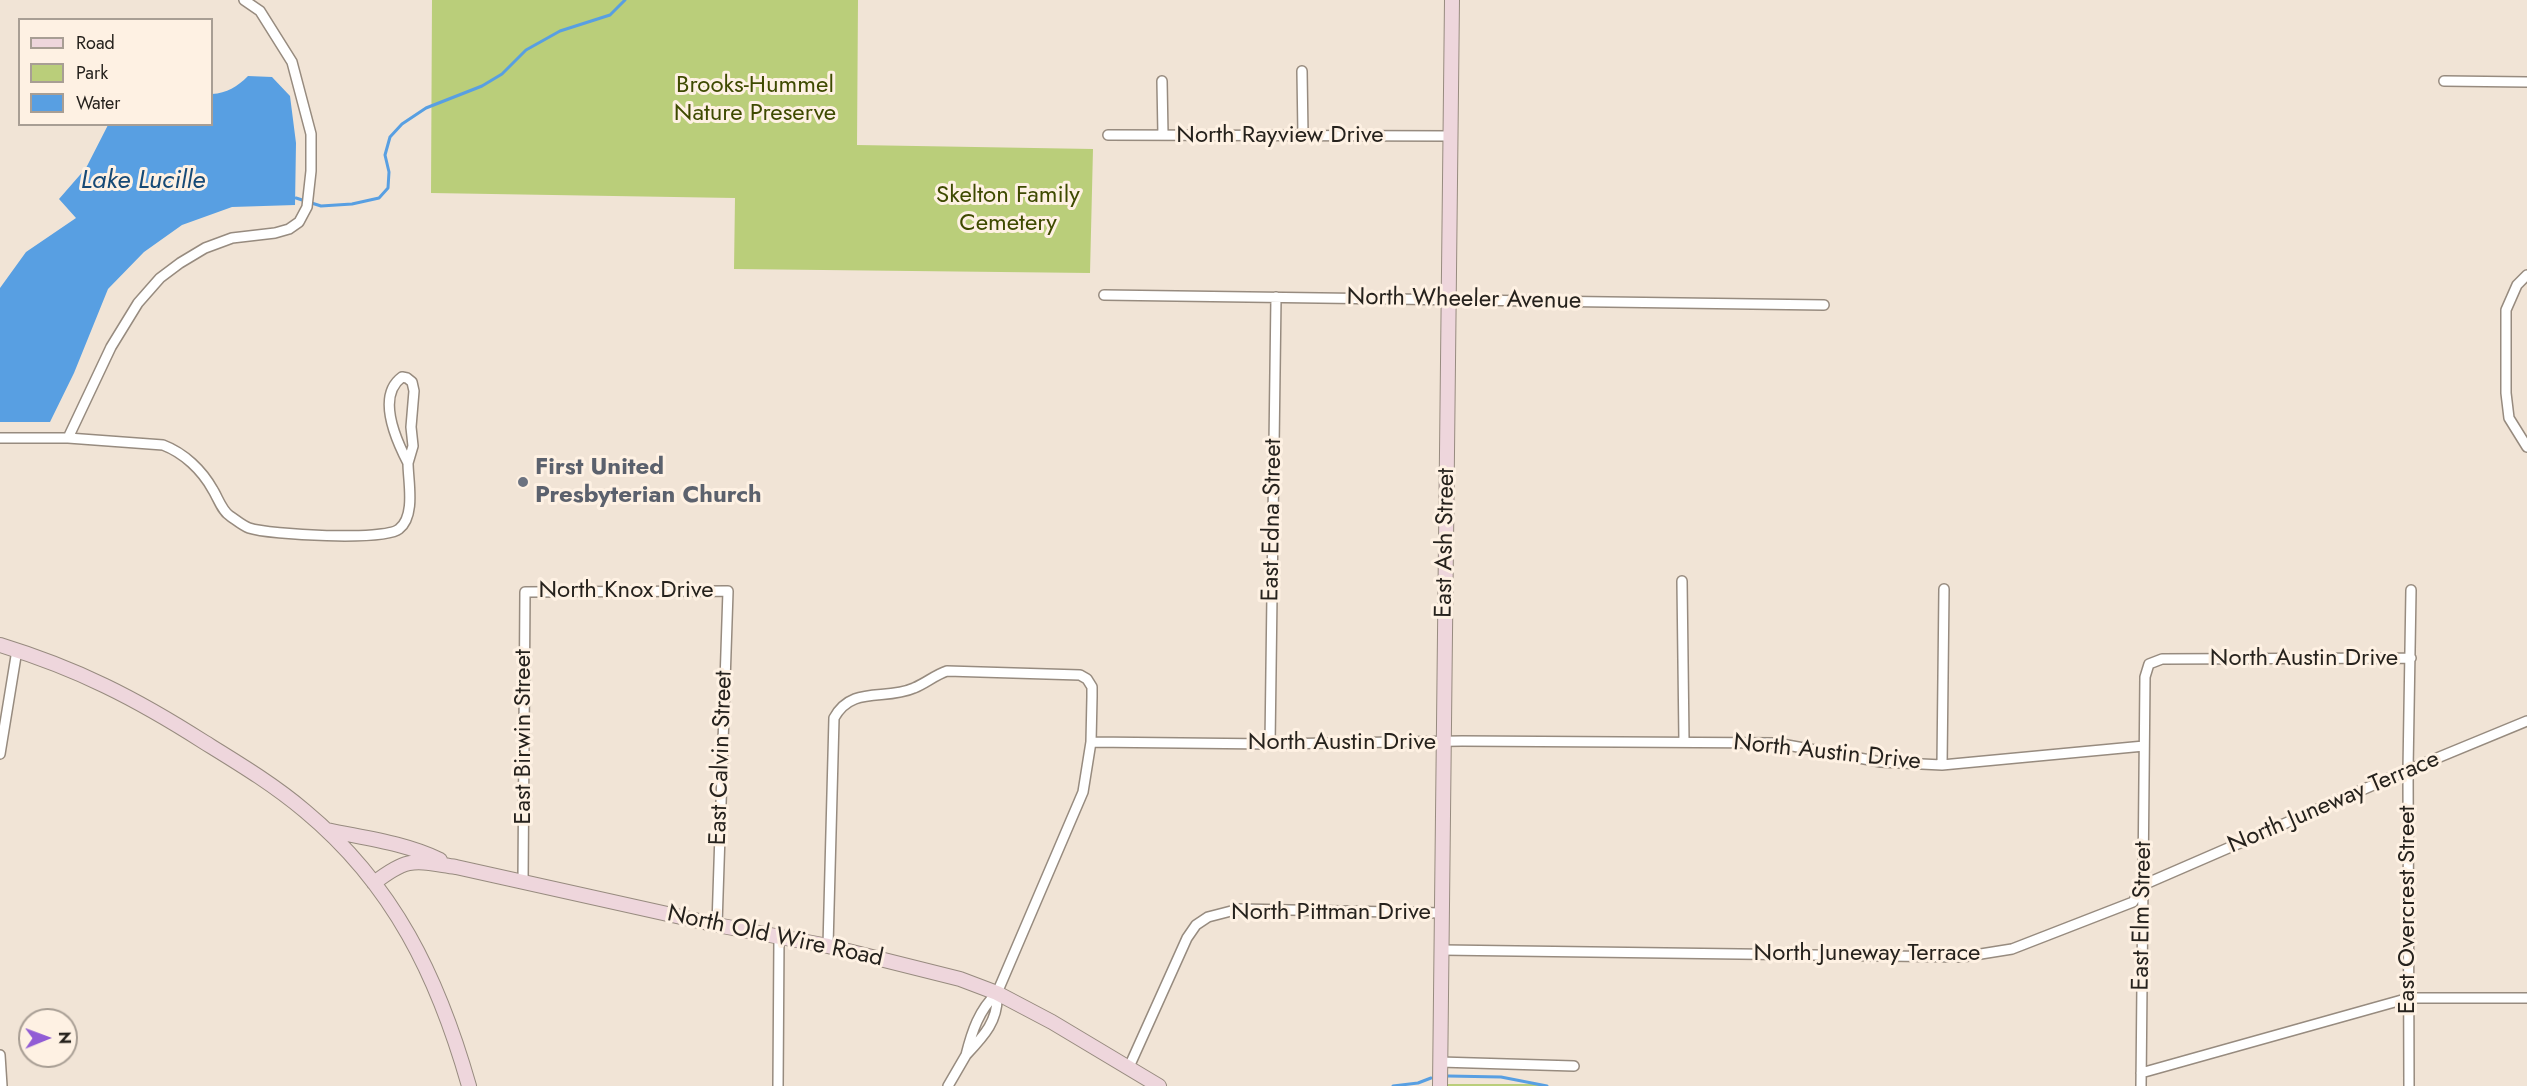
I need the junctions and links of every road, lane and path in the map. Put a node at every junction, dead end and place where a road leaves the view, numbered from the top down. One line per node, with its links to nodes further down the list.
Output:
1 (244, 0): 17 (street)
2 (1452, 0): 10 (street, East Ash Street)
3 (1302, 71): 9 (street)
4 (1162, 81): 8 (street)
5 (2444, 81): 6 (street)
6 (2527, 82)
7 (1108, 135): 8 (street, North Rayview Drive)
8 (1163, 135): 9 (street, North Rayview Drive)
9 (1303, 135): 10 (street, North Rayview Drive)
10 (1452, 136): 14 (street, East Ash Street)
11 (2527, 275): 18 (street)
12 (1104, 295): 13 (street, North Wheeler Avenue)
13 (1276, 297): 14 (street, North Wheeler Avenue); 32 (street, East Edna Street)
14 (1450, 300): 15 (street, North Wheeler Avenue); 31 (street, East Ash Street)
15 (1824, 305)
16 (0, 438): 17 (street)
17 (68, 438): 19 (street)
18 (2527, 447)
19 (408, 463): 19 (street)
20 (1682, 581): 29 (street)
21 (1944, 589): 35 (street)
22 (2411, 590): 27 (street, East Overcrest Street)
23 (728, 591): 24 (street, North Knox Drive); 43 (street, East Calvin Street)
24 (525, 592): 39 (street, East Birwin Street)
25 (0, 645): 26 (street)
26 (17, 650): 34 (street); 37 (street)
27 (2411, 658): 33 (street, North Austin Drive); 36 (street, East Overcrest Street)
28 (2527, 722): 36 (street, North Juneway Terrace)
29 (1684, 741): 31 (street, North Austin Drive); 35 (street, North Austin Drive)
30 (1091, 742): 32 (street, North Austin Drive); 45 (street); 47 (street)
31 (1443, 743): 32 (street, North Austin Drive); 42 (street, East Ash Street)
32 (1270, 744)
33 (2144, 746): 35 (street, North Austin Drive); 41 (street, East Elm Street)
34 (0, 754)
35 (1942, 765)
36 (2408, 770): 41 (street, North Juneway Terrace); 48 (street, East Overcrest Street)
37 (327, 830): 38 (street); 40 (street)
38 (456, 867): 39 (street, North Old Wire Road); 40 (street, North Old Wire Road)
39 (523, 882): 43 (street, North Old Wire Road)
40 (374, 883): 56 (street)
41 (2143, 885): 46 (street, North Juneway Terrace); 54 (street, East Elm Street)
42 (1443, 913): 46 (street, East Ash Street); 53 (street, North Pittman Drive)
43 (717, 925): 44 (street, North Old Wire Road)
44 (779, 937): 45 (street, North Old Wire Road); 57 (street)
45 (828, 946): 47 (street, North Old Wire Road)
46 (1442, 950): 51 (street, East Ash Street)
47 (998, 993): 53 (street, North Old Wire Road); 58 (street)
48 (2409, 998): 49 (street); 54 (street); 62 (street, East Overcrest Street)
49 (2527, 998)
50 (0, 1055): 55 (street)
51 (1440, 1062): 52 (street); 60 (street, East Ash Street)
52 (1574, 1066)
53 (1129, 1067): 59 (street, North Old Wire Road)
54 (2141, 1073): 61 (street, East Elm Street)
55 (2, 1086)
56 (469, 1086)
57 (778, 1086)
58 (948, 1086)
59 (1159, 1086)
60 (1440, 1086)
61 (2141, 1086)
62 (2409, 1086)

